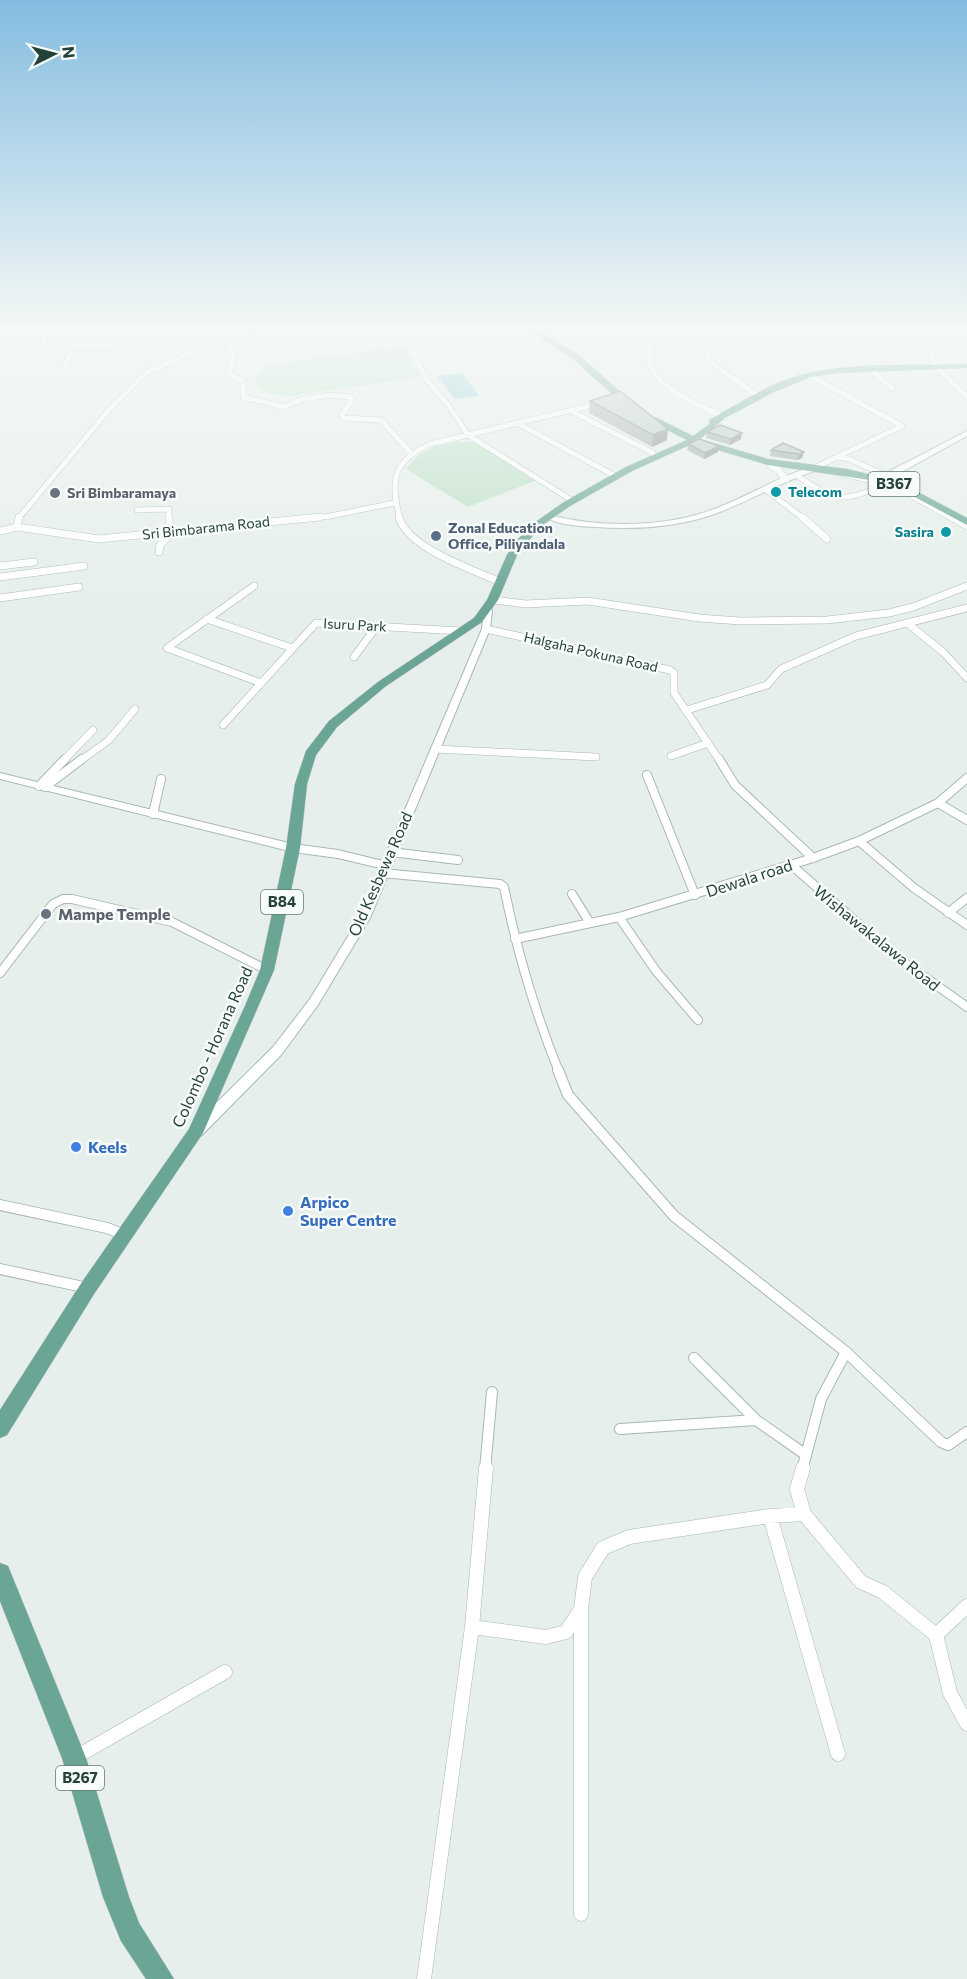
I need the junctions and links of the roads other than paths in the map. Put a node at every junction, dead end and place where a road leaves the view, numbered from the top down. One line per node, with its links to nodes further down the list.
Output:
1 (99, 421): 33 (street)
2 (382, 421): 17 (street)
3 (459, 421): 15 (street)
4 (530, 421): 11 (street)
5 (592, 421): 18 (street)
6 (649, 421): 16 (main road)
7 (656, 421): 13 (main road)
8 (714, 421): 12 (main road)
9 (717, 421): 16 (main road)
10 (894, 421): 19 (street)
11 (519, 424): 15 (street); 24 (street)
12 (704, 425): 13 (main road); 16 (main road)
13 (663, 426): 16 (main road)
14 (967, 433): 26 (street)
15 (468, 435): 17 (street); 28 (street)
16 (686, 440): 18 (main road); 20 (main road); 21 (main road, B367); 22 (main road, B367)
17 (411, 453): 29 (street)
18 (653, 453): 20 (main road)
19 (837, 457): 22 (street); 26 (street)
20 (641, 464): 24 (main road)
21 (770, 465): 22 (main road, B367); 25 (main road)
22 (810, 469): 23 (street); 26 (main road, B367)
23 (796, 475): 25 (street); 26 (street)
24 (617, 477): 28 (main road)
25 (785, 480): 27 (street)
26 (886, 481): 32 (main road, B367); 34 (main road, B367)
27 (765, 489): 31 (street); 37 (street)
28 (573, 501): 31 (main road)
29 (394, 503): 36 (street, Sri Bimbarama Road); 43 (street)
30 (137, 510): 36 (street)
31 (549, 517): 43 (main road)
32 (967, 522)
33 (17, 526): 35 (street); 36 (street, Sri Bimbarama Road)
34 (967, 527)
35 (0, 531)
36 (169, 532): 38 (street)
37 (827, 539)
38 (159, 552)
39 (34, 562): 40 (street)
40 (0, 566)
41 (84, 566): 42 (street)
42 (0, 577)
43 (500, 582): 48 (main road)
44 (254, 586): 50 (street)
45 (967, 586): 48 (street)
46 (78, 587): 47 (street)
47 (0, 597)
48 (491, 605): 53 (street, Old Kesbewa Road); 54 (main road, Colombo - Horana Road / B84)
49 (967, 608): 51 (street)
50 (207, 619): 55 (street); 58 (street)
51 (907, 623): 57 (street); 60 (street)
52 (377, 626): 54 (street, Isuru Park); 55 (street, Isuru Park); 56 (street)
53 (486, 629): 60 (street, Halgaha Pokuna Road); 64 (street, Old Kesbewa Road)
54 (460, 632): 76 (main road, Colombo - Horana Road / B84)
55 (292, 648): 58 (street, Isuru Park)
56 (354, 657)
57 (967, 678)
58 (261, 683): 61 (street, Isuru Park)
59 (135, 709): 71 (street)
60 (687, 710): 63 (street, Halgaha Pokuna Road)
61 (223, 725)
62 (93, 730): 71 (street)
63 (708, 743): 65 (street); 78 (street, Halgaha Pokuna Road)
64 (435, 749): 66 (street); 77 (street, Old Kesbewa Road)
65 (671, 756)
66 (596, 757)
67 (647, 775): 83 (street)
68 (0, 776): 71 (street)
69 (967, 778): 72 (street, Dewala road)
70 (161, 779): 73 (street)
71 (42, 787): 73 (street)
72 (938, 803): 74 (street); 75 (street, Dewala road)
73 (153, 813): 76 (street)
74 (967, 820)
75 (859, 841): 78 (street, Dewala road); 85 (street)
76 (293, 848): 81 (street); 90 (main road, Colombo - Horana Road / B84)
77 (391, 852): 79 (street); 81 (street, Old Kesbewa Road)
78 (813, 858): 80 (street, Dewala road)
79 (458, 860)
80 (790, 864): 83 (street, Dewala road); 92 (street, Wishawakalawa Road)
81 (383, 869): 89 (street); 94 (street, Old Kesbewa Road)
82 (573, 894): 87 (street)
83 (695, 895): 86 (street, Dewala road)
84 (967, 898): 85 (street)
85 (948, 913): 88 (street)
86 (620, 917): 87 (street, Dewala road); 93 (street)
87 (590, 923): 89 (street, Dewala road)
88 (967, 925)
89 (515, 939): 99 (street)
90 (267, 970): 91 (street); 94 (main road, Colombo - Horana Road / B84)
91 (0, 973)
92 (967, 1007)
93 (698, 1020)
94 (195, 1133): 96 (main road, Colombo - Horana Road / B84)
95 (0, 1205): 96 (street)
96 (125, 1234): 98 (main road, Colombo - Horana Road / B84)
97 (0, 1269): 98 (street)
98 (88, 1288): 102 (main road, Colombo - Horana Road / B84)
99 (846, 1352): 106 (street); 107 (street)
100 (694, 1358): 103 (street)
101 (492, 1392): 113 (street)
102 (6, 1409): 104 (main road, Colombo - Horana Road / B84)
103 (756, 1420): 105 (street); 107 (street)
104 (0, 1428)
105 (620, 1429)
106 (967, 1432)
107 (806, 1455): 108 (street)
108 (804, 1514): 109 (street); 114 (street)
109 (770, 1516): 112 (street); 117 (street)
110 (0, 1574): 118 (main road, B267)
111 (967, 1606): 114 (street)
112 (581, 1609): 113 (street); 119 (street)
113 (472, 1627): 121 (street)
114 (936, 1635): 116 (street)
115 (225, 1672): 118 (street)
116 (967, 1725)
117 (838, 1754)
118 (74, 1758): 120 (main road, B267)
119 (581, 1914)
120 (160, 1979)
121 (424, 1979)

